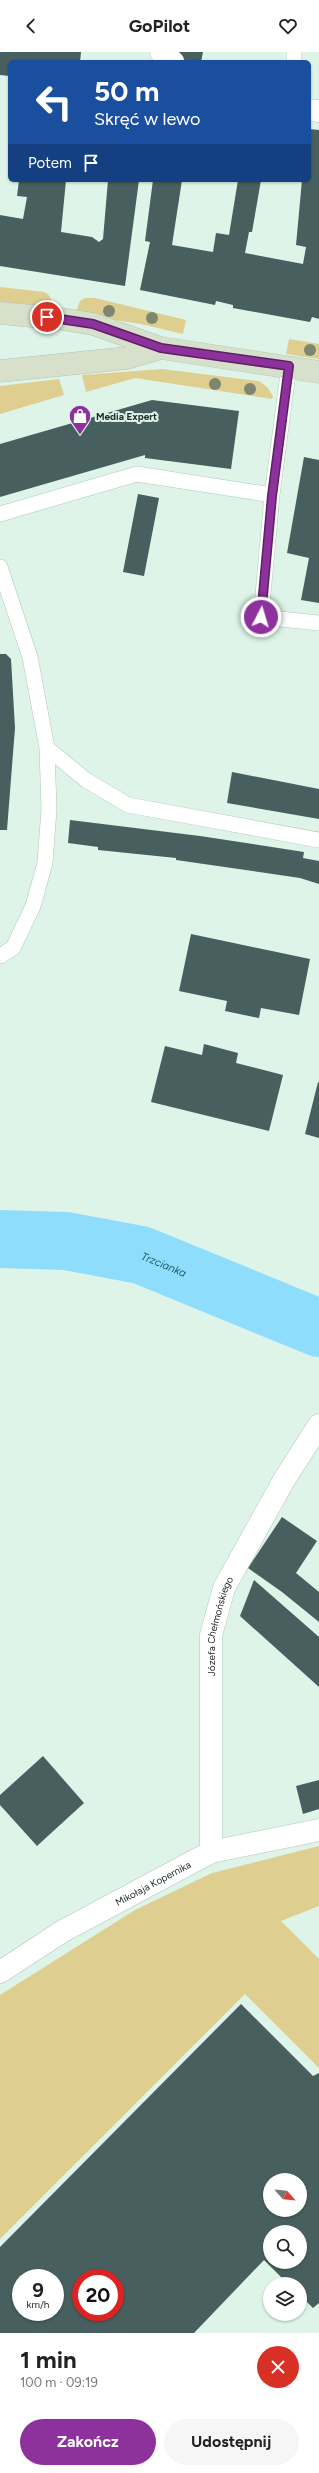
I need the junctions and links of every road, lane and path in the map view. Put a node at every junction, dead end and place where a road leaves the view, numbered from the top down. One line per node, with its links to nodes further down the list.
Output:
1 (161, 52): 2 (street)
2 (171, 60)
3 (0, 313): 4 (main road)
4 (161, 348): 5 (main road); 6 (main road)
5 (289, 366): 7 (main road); 8 (lane)
6 (0, 371)
7 (319, 372)
8 (272, 496): 9 (lane); 11 (lane)
9 (0, 514)
10 (0, 567): 12 (lane)
11 (319, 623)
12 (47, 748): 13 (lane); 14 (lane)
13 (319, 840)
14 (0, 956)
15 (319, 1425): 17 (street, Józefa Chełmońskiego)
16 (319, 1830): 17 (street, Mikołaja Kopernika)
17 (211, 1852): 18 (street, Mikołaja Kopernika)
18 (0, 1972)

